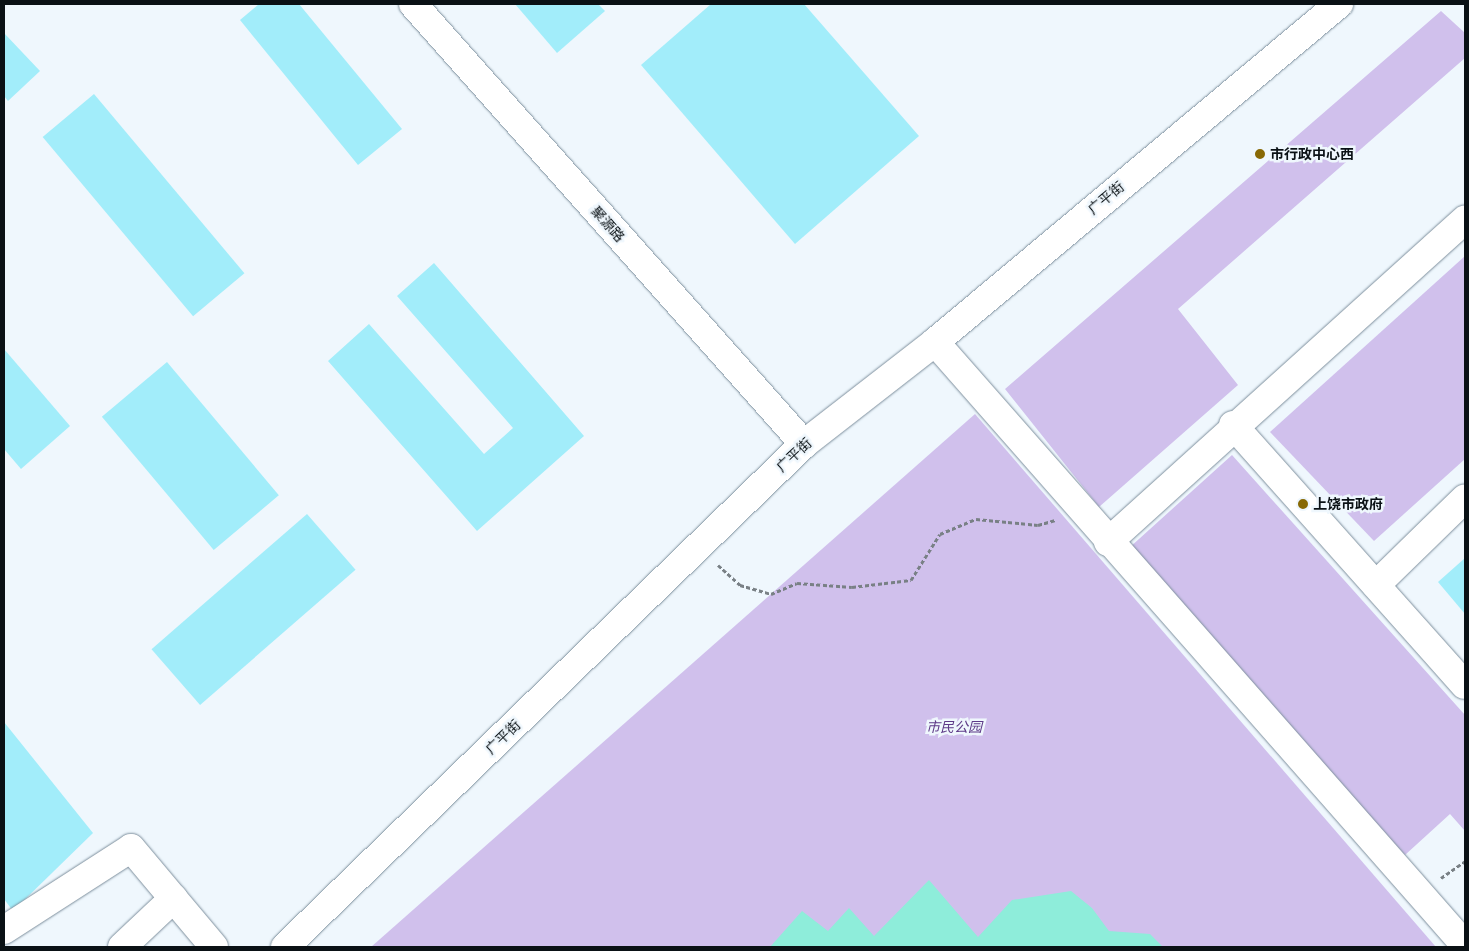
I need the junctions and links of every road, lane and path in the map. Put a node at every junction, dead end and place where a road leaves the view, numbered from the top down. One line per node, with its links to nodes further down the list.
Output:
1 (413, 4): 6 (street, 聚源路)
2 (1334, 5): 4 (street, 广平街)
3 (1465, 219): 5 (street)
4 (935, 342): 6 (street, 广平街); 8 (street)
5 (1233, 426): 9 (street); 11 (street)
6 (804, 444): 10 (street, 广平街)
7 (1465, 498): 11 (street)
8 (1083, 513): 9 (street); 10 (path)
9 (1108, 542): 15 (street)
10 (698, 547): 18 (street, 广平街)
11 (1376, 585): 12 (street)
12 (1465, 686)
13 (174, 898): 14 (street); 16 (street); 17 (street)
14 (4, 930)
15 (1465, 945)
16 (122, 947)
17 (214, 947)
18 (285, 947)

